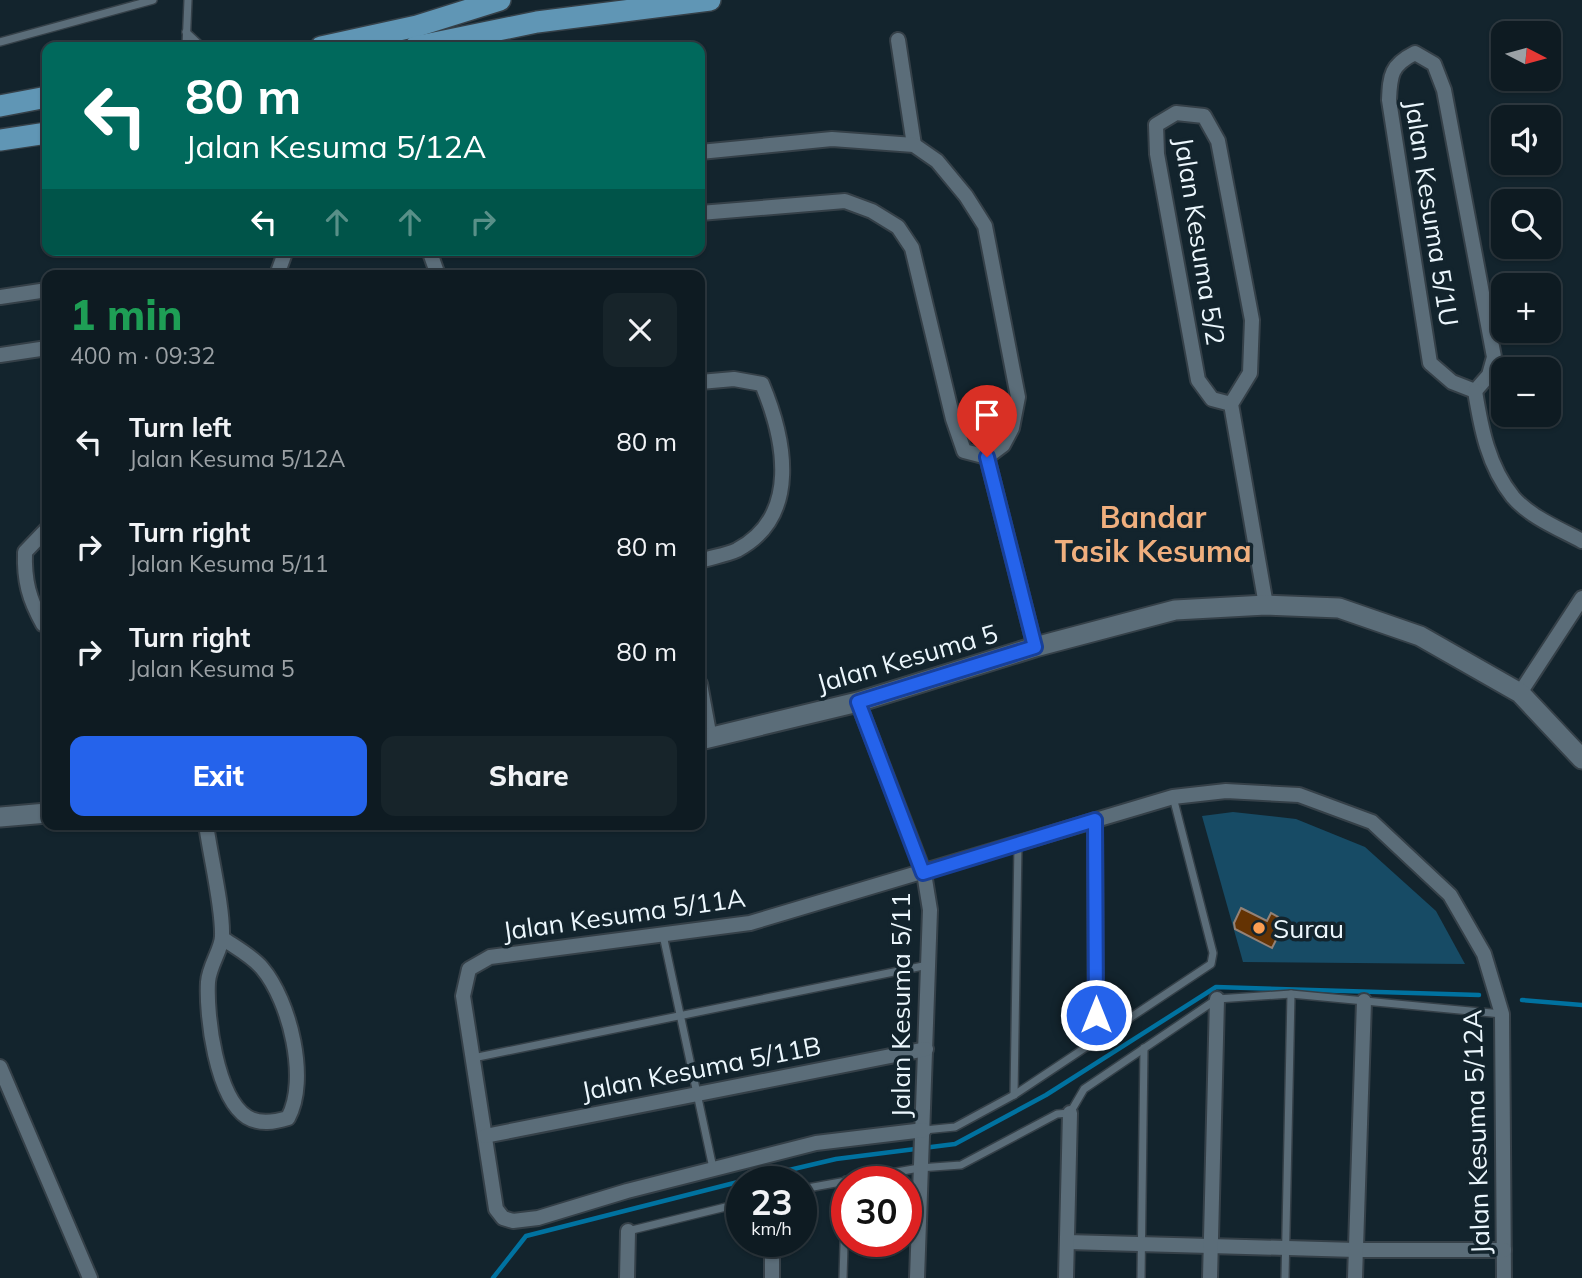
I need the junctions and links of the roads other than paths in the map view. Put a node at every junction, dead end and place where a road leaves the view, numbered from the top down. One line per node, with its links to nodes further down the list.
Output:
1 (153, 0): 11 (lane)
2 (188, 0): 8 (lane)
3 (463, 0): 9 (main road)
4 (500, 0): 9 (main road)
5 (598, 0): 7 (main road)
6 (710, 0): 7 (main road)
7 (537, 22): 16 (main road)
8 (185, 31): 12 (lane); 13 (lane)
9 (416, 37): 14 (main road); 15 (main road)
10 (898, 40): 21 (street)
11 (0, 42)
12 (186, 42)
13 (197, 42)
14 (368, 42)
15 (435, 42)
16 (451, 42)
17 (42, 98): 18 (main road)
18 (0, 106)
19 (42, 134): 20 (main road)
20 (0, 140)
21 (914, 145): 22 (street); 31 (street)
22 (705, 152)
23 (705, 214): 31 (street)
24 (42, 291): 25 (street)
25 (0, 297)
26 (42, 349): 27 (street)
27 (0, 355)
28 (705, 382): 34 (street)
29 (1475, 391): 29 (street, Jalan Kesuma 5/1U); 33 (street)
30 (1231, 404): 30 (street, Jalan Kesuma 5/2); 36 (street)
31 (987, 457): 38 (street)
32 (42, 535): 37 (street)
33 (1582, 541)
34 (705, 560)
35 (1582, 598): 39 (street)
36 (1266, 605): 38 (street, Jalan Kesuma 5); 39 (street, Jalan Kesuma 5)
37 (42, 620)
38 (1035, 647): 40 (street, Jalan Kesuma 5)
39 (1520, 693): 42 (street, Jalan Kesuma 5)
40 (858, 702): 41 (street, Jalan Kesuma 5); 49 (street, Jalan Kesuma 5/11)
41 (705, 739)
42 (1582, 759)
43 (1172, 796): 46 (street, Jalan Kesuma 5/12A); 56 (street, Jalan Kesuma 5/12A); 58 (lane)
44 (42, 813): 45 (street)
45 (0, 817)
46 (1095, 820): 48 (street, Jalan Kesuma 5/12A); 58 (street)
47 (207, 830): 51 (street)
48 (1018, 844): 49 (street, Jalan Kesuma 5/12A); 64 (lane)
49 (923, 873): 50 (street, Jalan Kesuma 5/11A); 52 (street, Jalan Kesuma 5/11)
50 (663, 935): 57 (lane); 61 (street, Jalan Kesuma 5/11A)
51 (222, 938): 51 (street)
52 (928, 965): 57 (lane); 60 (street, Jalan Kesuma 5/11)
53 (1291, 995): 54 (lane); 55 (lane); 75 (lane)
54 (1217, 999): 59 (lane); 74 (street)
55 (1364, 1001): 56 (lane); 77 (street)
56 (1502, 1014): 76 (street, Jalan Kesuma 5/12A)
57 (680, 1016): 61 (lane); 63 (lane)
58 (1096, 1043): 64 (lane)
59 (1144, 1048): 65 (lane); 73 (lane)
60 (926, 1049): 63 (street, Jalan Kesuma 5/11B); 67 (street, Jalan Kesuma 5/11)
61 (472, 1059): 66 (street, Jalan Kesuma 5/11A)
62 (0, 1067): 80 (street)
63 (697, 1094): 66 (street, Jalan Kesuma 5/11B); 69 (lane)
64 (1014, 1095): 67 (lane)
65 (1070, 1113): 67 (lane); 72 (street)
66 (485, 1136): 69 (street, Jalan Kesuma 5/11A)
67 (922, 1149): 68 (lane); 69 (street, Jalan Kesuma 5/11A); 84 (street, Jalan Kesuma 5/11)
68 (880, 1166)
69 (713, 1168)
70 (726, 1207): 71 (lane)
71 (628, 1230): 81 (street)
72 (1067, 1242): 73 (street); 85 (street)
73 (1141, 1244): 74 (street); 86 (lane)
74 (1211, 1245): 75 (street); 87 (street)
75 (1286, 1246): 77 (street); 88 (lane)
76 (1504, 1250): 77 (street); 90 (street, Jalan Kesuma 5/12A)
77 (1356, 1251): 89 (street)
78 (772, 1257): 82 (street)
79 (844, 1257): 83 (lane)
80 (90, 1278)
81 (627, 1278)
82 (772, 1278)
83 (843, 1278)
84 (917, 1278)
85 (1066, 1278)
86 (1141, 1278)
87 (1210, 1278)
88 (1285, 1278)
89 (1355, 1278)
90 (1504, 1278)

